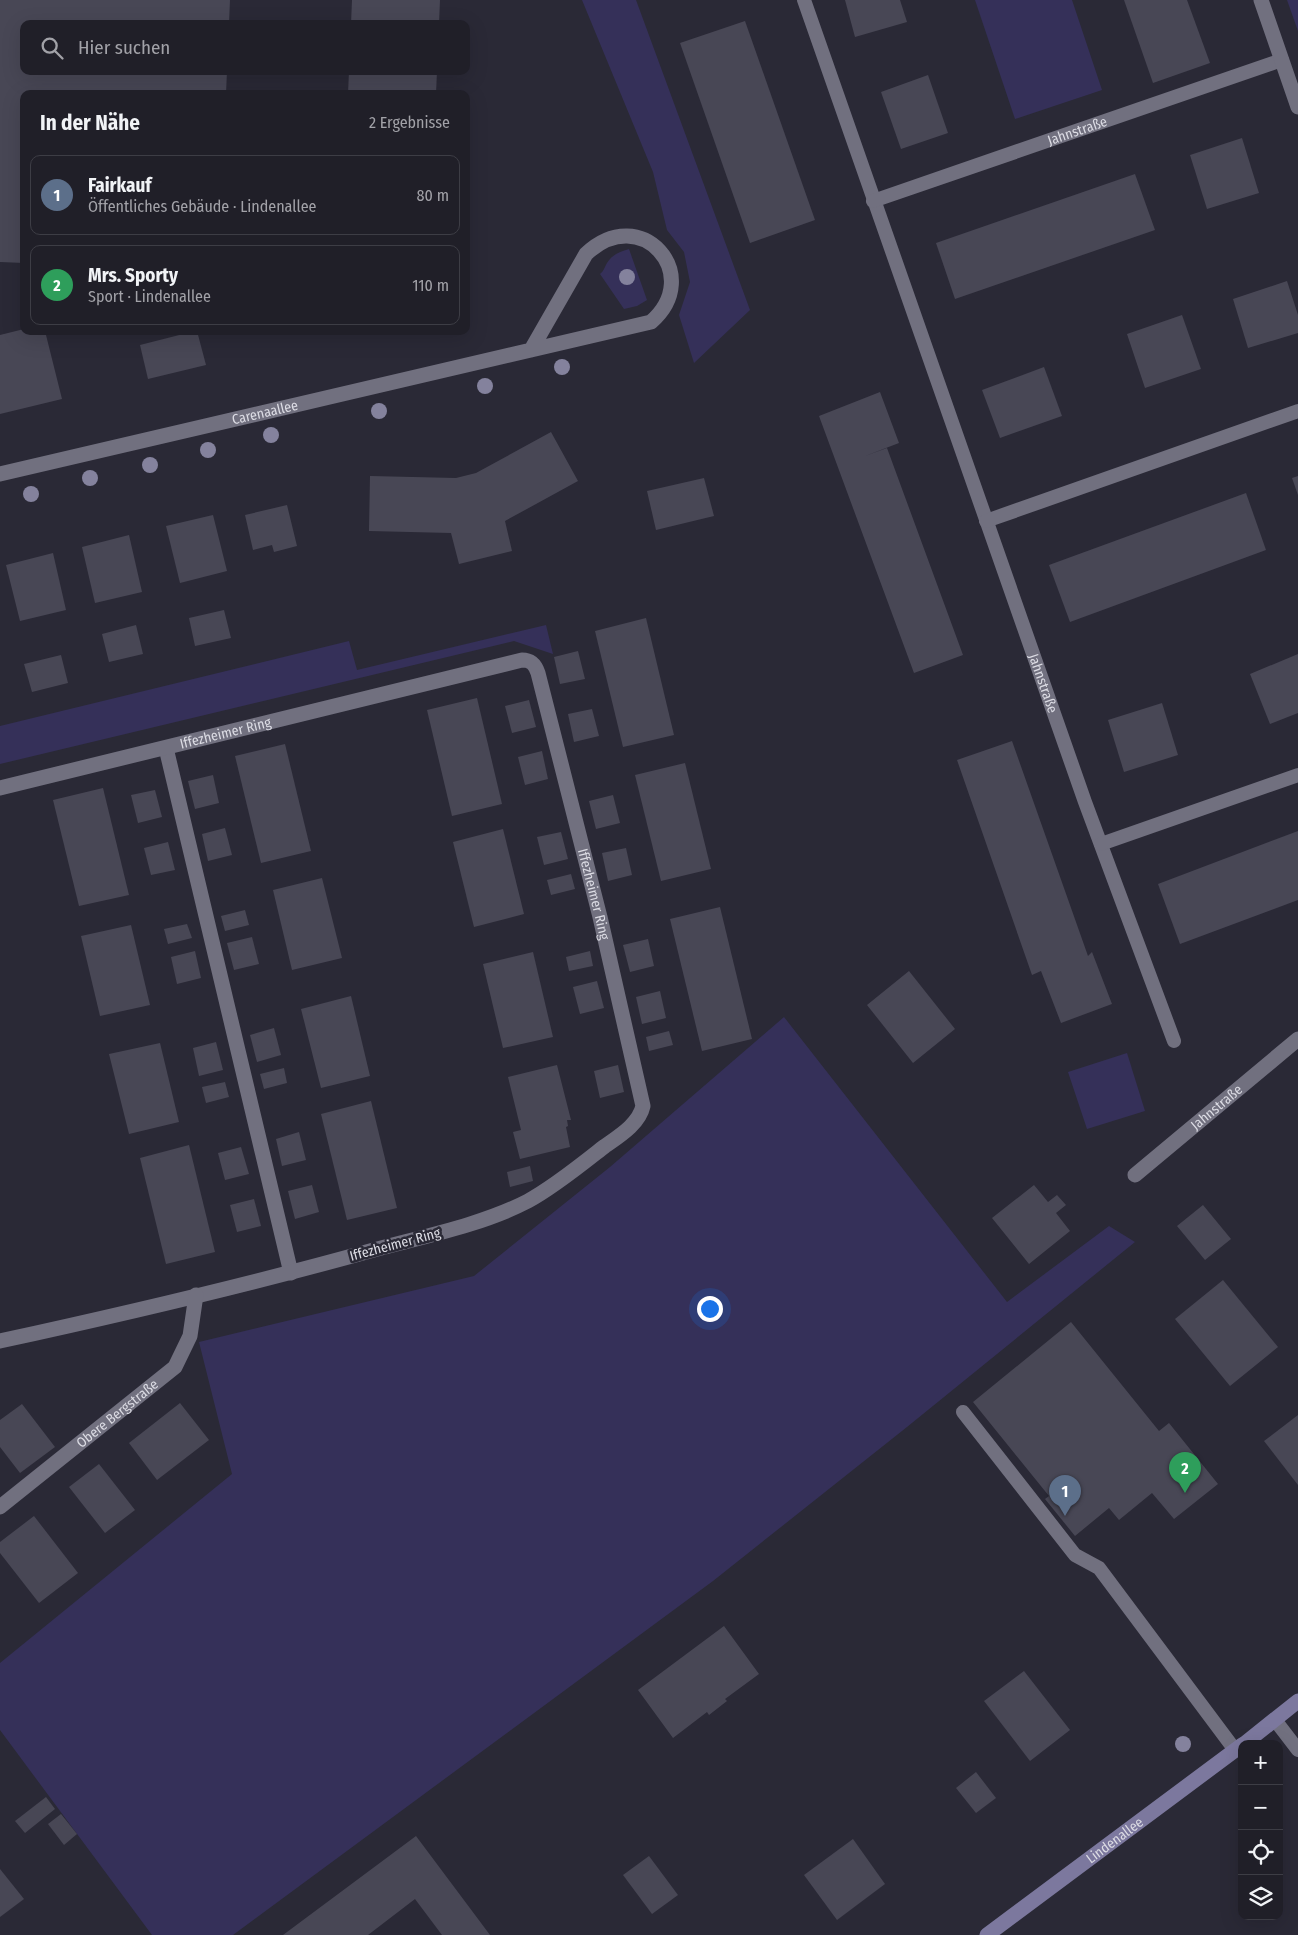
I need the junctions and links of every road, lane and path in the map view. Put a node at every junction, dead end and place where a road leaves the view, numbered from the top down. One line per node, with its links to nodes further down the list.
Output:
1 (804, 0): 5 (lane, Jahnstraße)
2 (1261, 0): 3 (street)
3 (1282, 60): 4 (street); 5 (lane, Jahnstraße)
4 (1298, 107)
5 (873, 201): 9 (lane, Jahnstraße)
6 (531, 350): 6 (street, Carenaallee); 8 (street, Carenaallee)
7 (1298, 411): 9 (lane)
8 (0, 474)
9 (986, 521): 13 (lane, Jahnstraße)
10 (166, 748): 12 (street, Iffezheimer Ring); 17 (street, Iffezheimer Ring); 17 (street, Iffezheimer Ring)
11 (1298, 775): 13 (lane)
12 (0, 788)
13 (1101, 844): 15 (lane, Jahnstraße)
14 (1298, 1039): 16 (street, Jahnstraße)
15 (1174, 1042)
16 (1135, 1174)
17 (291, 1273): 18 (street, Iffezheimer Ring)
18 (196, 1295): 19 (street, Iffezheimer Ring); 21 (street, Obere Bergstraße)
19 (0, 1341)
20 (963, 1412): 25 (lane)
21 (0, 1507)
22 (1298, 1701): 23 (street, Lindenallee)
23 (1275, 1720): 24 (street, Lindenallee); 27 (lane)
24 (1248, 1740)
25 (1238, 1743)
26 (1238, 1747): 28 (street, Lindenallee)
27 (1298, 1750)
28 (987, 1935)

